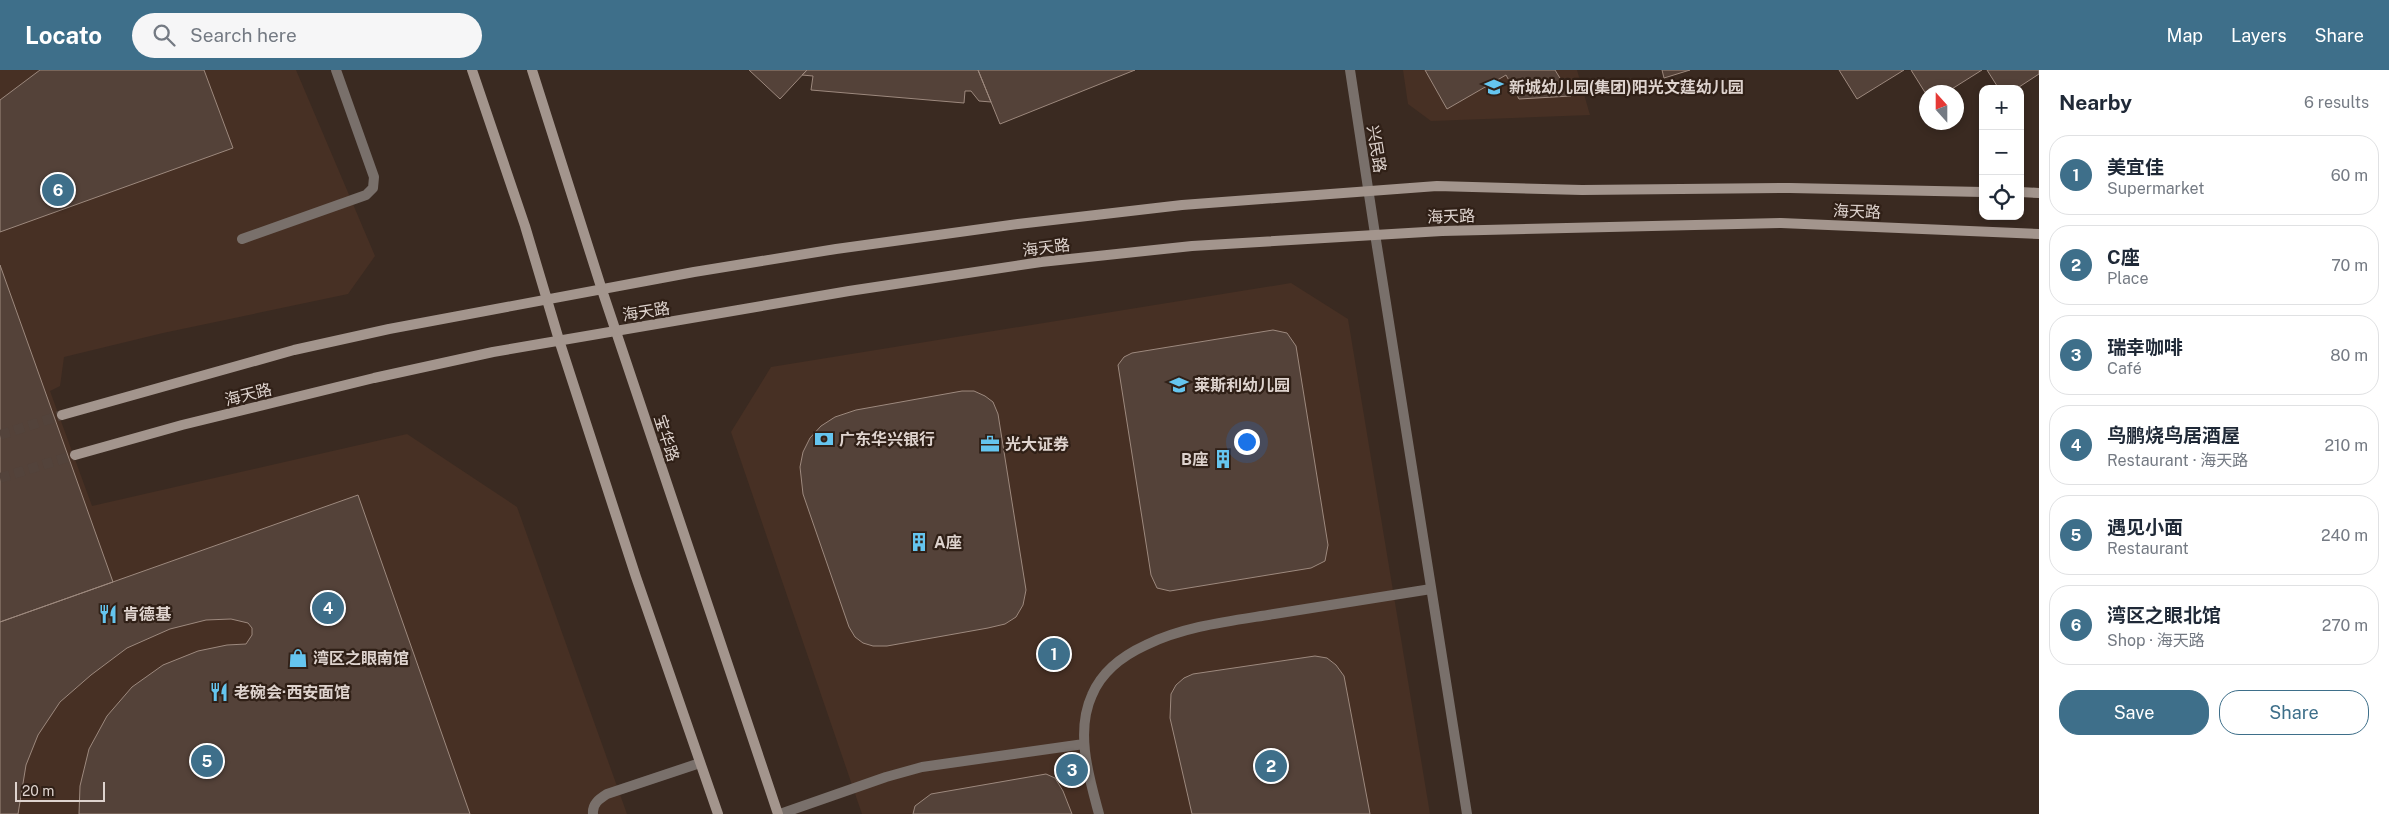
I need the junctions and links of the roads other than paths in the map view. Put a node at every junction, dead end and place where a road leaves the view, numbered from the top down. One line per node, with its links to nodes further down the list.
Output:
1 (336, 70): 11 (street)
2 (472, 70): 13 (main road)
3 (532, 70): 12 (main road, 宝华路)
4 (1350, 70): 5 (street, 兴民路)
5 (1369, 190): 6 (main road, 海天路); 9 (street, 兴民路); 12 (main road, 海天路)
6 (1979, 192)
7 (2024, 192): 8 (main road)
8 (2039, 193)
9 (1375, 234): 10 (main road, 海天路); 14 (main road, 海天路); 18 (street, 兴民路)
10 (2039, 234)
11 (242, 239)
12 (602, 290): 13 (main road, 海天路); 14 (main road, 宝华路)
13 (546, 300): 15 (main road); 16 (main road, 海天路)
14 (616, 331): 15 (main road, 海天路); 23 (main road, 宝华路)
15 (559, 340): 17 (main road, 海天路); 20 (main road)
16 (62, 416)
17 (75, 455)
18 (1431, 589): 19 (street); 25 (street, 兴民路)
19 (1084, 744): 23 (street); 24 (street)
20 (700, 763): 21 (street); 22 (main road)
21 (593, 814)
22 (718, 814)
23 (779, 814)
24 (1099, 814)
25 (1467, 814)

